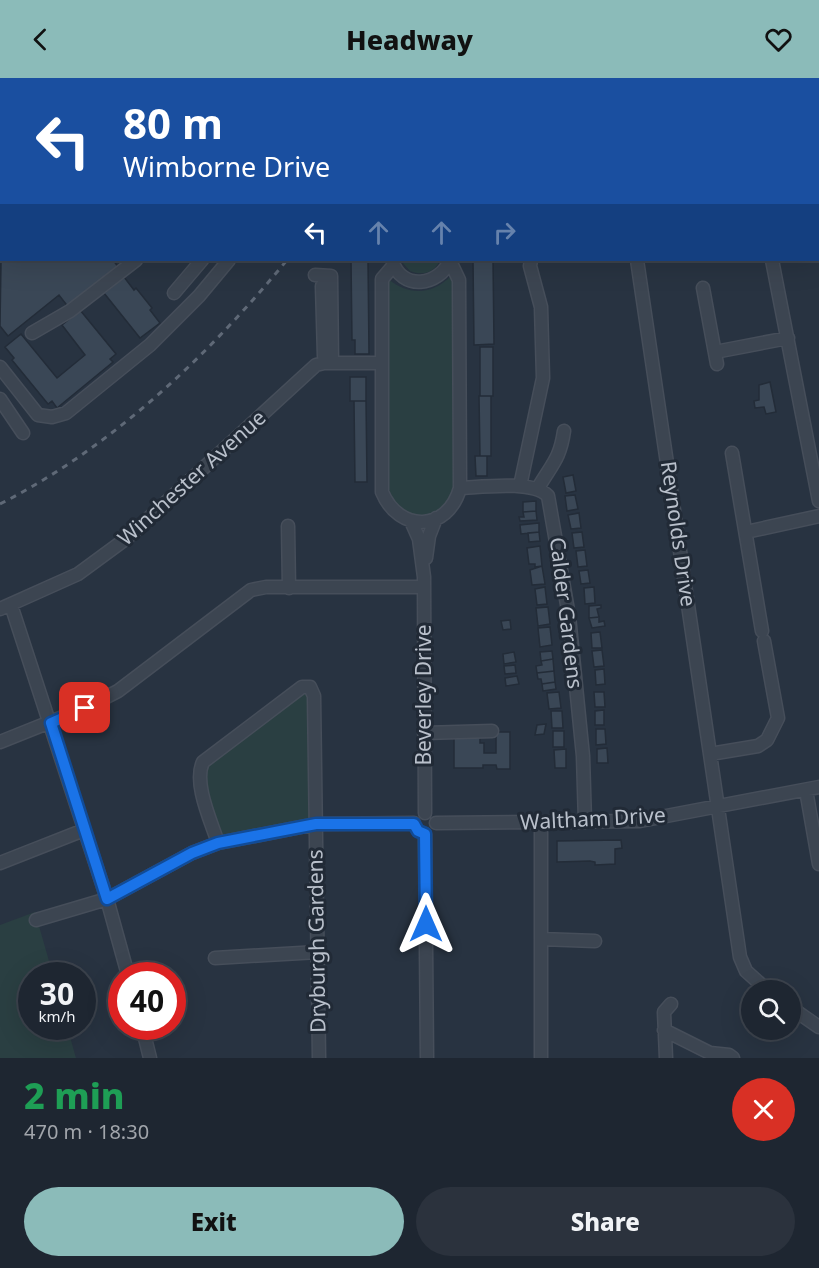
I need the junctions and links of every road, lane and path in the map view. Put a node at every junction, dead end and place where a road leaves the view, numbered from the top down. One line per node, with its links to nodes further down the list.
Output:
1 (134, 261): 14 (street)
2 (201, 261): 13 (street)
3 (228, 261): 18 (street)
4 (450, 261): 9 (street)
5 (450, 261): 24 (street)
6 (531, 261): 23 (street)
7 (637, 261): 39 (street, Reynolds Drive)
8 (772, 261): 15 (street)
9 (393, 262): 17 (street)
10 (315, 275): 16 (street)
11 (322, 286): 16 (street)
12 (703, 288): 15 (street)
13 (174, 293)
14 (32, 333)
15 (788, 338): 26 (street)
16 (328, 363): 17 (street); 34 (street, Winchester Avenue)
17 (382, 363): 29 (street)
18 (0, 367)
19 (0, 399): 21 (street)
20 (564, 430): 25 (street)
21 (23, 433)
22 (732, 453): 31 (street)
23 (520, 486): 24 (street); 25 (street)
24 (460, 488): 28 (street)
25 (538, 488): 45 (street, Calder Gardens)
26 (819, 501)
27 (819, 516): 31 (street)
28 (436, 518): 29 (street); 32 (street, Beverley Drive)
29 (411, 521): 32 (street, Beverley Drive)
30 (288, 526): 33 (street)
31 (746, 532): 39 (street)
32 (424, 582): 33 (street); 37 (street, Beverley Drive)
33 (289, 588): 35 (street)
34 (5, 607): 35 (street)
35 (51, 723): 38 (street); 49 (street)
36 (492, 731): 37 (street)
37 (424, 733): 43 (street, Beverley Drive)
38 (0, 742)
39 (710, 754): 42 (street, Reynolds Drive)
40 (819, 787): 41 (street, Waltham Drive)
41 (806, 790): 42 (street, Waltham Drive); 53 (street)
42 (718, 808): 45 (street, Waltham Drive); 61 (street, Reynolds Drive)
43 (425, 813): 46 (street); 48 (street)
44 (541, 822): 45 (street, Waltham Drive); 46 (street, Waltham Drive); 56 (street)
45 (585, 822)
46 (436, 823): 50 (street)
47 (316, 824): 48 (street); 51 (street); 51 (street, Dryburgh Gardens); 58 (street, Dryburgh Gardens)
48 (414, 824): 50 (street)
49 (84, 830): 52 (street); 54 (street)
50 (425, 834): 69 (street)
51 (218, 843): 54 (street)
52 (0, 863)
53 (819, 864)
54 (107, 899): 55 (street); 60 (street)
55 (36, 920)
56 (541, 939): 57 (street); 70 (street)
57 (595, 940)
58 (318, 952): 59 (street); 68 (street, Dryburgh Gardens)
59 (215, 958)
60 (124, 962)
61 (756, 980)
62 (671, 1004): 65 (street)
63 (801, 1015): 64 (street)
64 (819, 1027)
65 (664, 1030): 71 (street); 72 (street)
66 (146, 1040): 67 (street)
67 (150, 1058)
68 (319, 1058)
69 (427, 1058)
70 (541, 1058)
71 (666, 1058)
72 (733, 1058)

